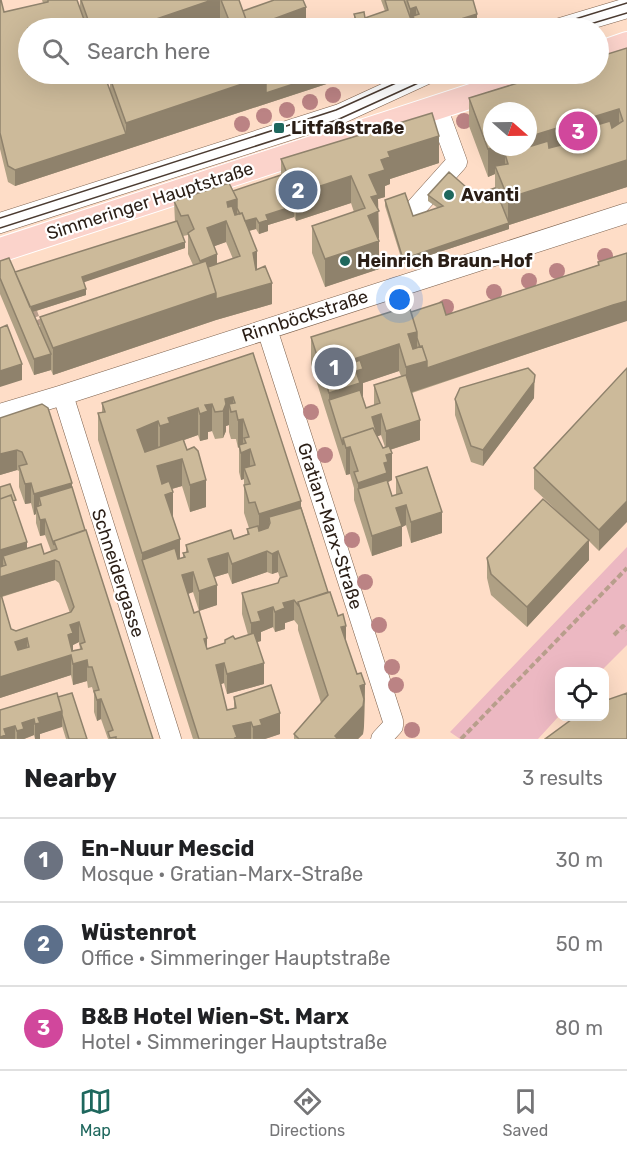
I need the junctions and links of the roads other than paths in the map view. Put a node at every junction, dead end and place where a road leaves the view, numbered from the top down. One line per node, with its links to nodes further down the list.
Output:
1 (627, 8): 2 (street)
2 (594, 18)
3 (627, 44): 4 (main road)
4 (609, 50)
5 (405, 84): 10 (street, Simmeringer Hauptstraße)
6 (508, 84): 7 (main road, Simmeringer Hauptstraße)
7 (437, 107): 9 (street); 11 (main road, Simmeringer Hauptstraße)
8 (627, 213): 12 (street, Rinnböckstraße)
9 (418, 220)
10 (0, 221): 11 (street)
11 (4, 249)
12 (267, 328): 13 (street, Rinnböckstraße); 15 (street, Gratian-Marx-Straße)
13 (58, 400): 14 (street, Rinnböckstraße); 16 (street, Schneidergasse)
14 (0, 414)
15 (387, 732)
16 (171, 739)

